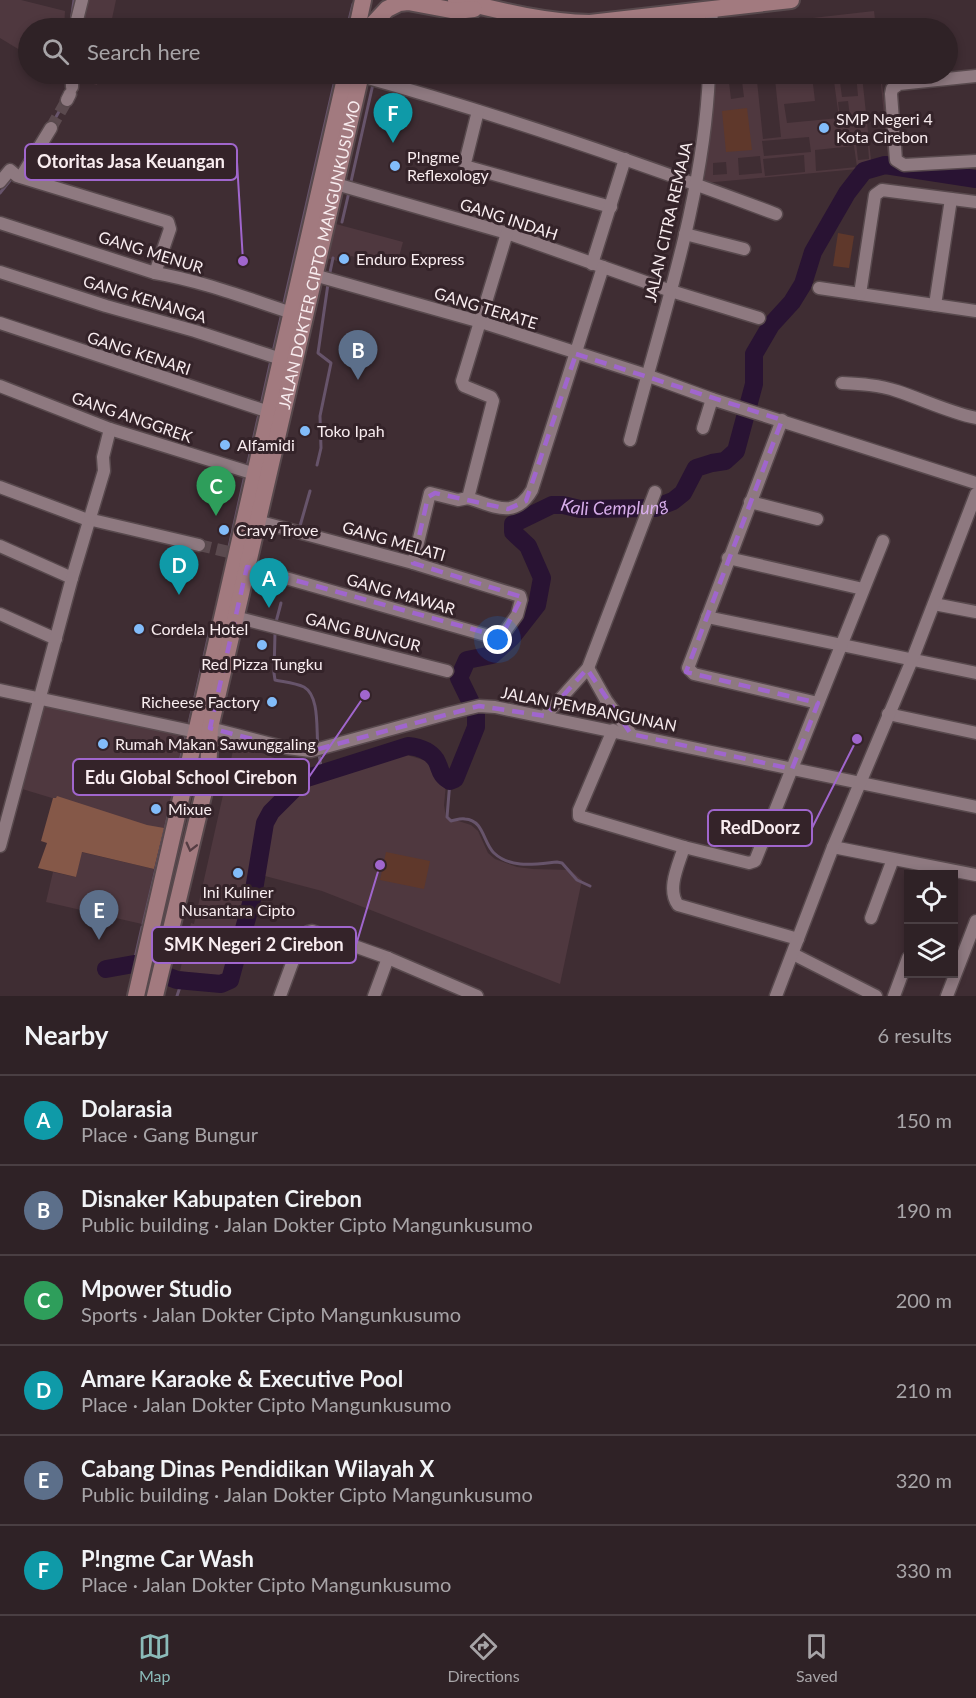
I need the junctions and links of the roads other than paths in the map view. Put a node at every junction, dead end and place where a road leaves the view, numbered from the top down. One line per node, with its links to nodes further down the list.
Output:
1 (82, 0): 9 (street)
2 (363, 0): 10 (main road)
3 (379, 0): 11 (main road)
4 (456, 0): 7 (main road)
5 (792, 0): 6 (main road)
6 (757, 2): 8 (main road)
7 (480, 3): 12 (main road); 13 (main road)
8 (712, 10): 14 (main road); 15 (street)
9 (78, 18)
10 (368, 18)
11 (373, 18)
12 (378, 18)
13 (544, 18)
14 (637, 18)
15 (712, 18)
16 (976, 76): 17 (street)
17 (958, 78)
18 (356, 84): 48 (main road, JALAN DOKTER CIPTO MANGUNKUSUMO)
19 (358, 84): 30 (main road, JALAN DOKTER CIPTO MANGUNKUSUMO)
20 (390, 84): 23 (street)
21 (708, 84): 29 (street, JALAN CITRA REMAJA)
22 (899, 84): 26 (street)
23 (478, 111): 25 (street); 33 (street)
24 (51, 128): 27 (street)
25 (625, 159): 29 (street); 33 (street)
26 (976, 161)
27 (16, 174): 28 (street); 41 (street)
28 (0, 182)
29 (696, 184): 34 (street); 37 (street, JALAN CITRA REMAJA)
30 (344, 187): 36 (street, GANG INDAH); 42 (main road, JALAN DOKTER CIPTO MANGUNKUSUMO)
31 (951, 199): 32 (street); 45 (street); 46 (street)
32 (976, 202)
33 (611, 207): 39 (street)
34 (777, 214)
35 (0, 223): 41 (street, GANG MENUR)
36 (507, 233): 39 (street, GANG INDAH); 50 (street)
37 (684, 234): 38 (street); 44 (street, JALAN CITRA REMAJA)
38 (744, 249)
39 (598, 265): 44 (street, GANG INDAH); 52 (street)
40 (0, 272): 53 (street, GANG KENANGA)
41 (155, 273): 48 (street, GANG MENUR)
42 (324, 278): 50 (street, GANG TERATE); 65 (main road, JALAN DOKTER CIPTO MANGUNKUSUMO)
43 (819, 288): 45 (street)
44 (671, 291): 49 (street, GANG INDAH); 54 (street, JALAN CITRA REMAJA)
45 (860, 294): 46 (street)
46 (935, 305): 47 (street)
47 (976, 311)
48 (292, 313): 53 (main road, JALAN DOKTER CIPTO MANGUNKUSUMO)
49 (759, 318)
50 (481, 322): 52 (street, GANG TERATE); 68 (street)
51 (0, 323): 58 (street, GANG KENARI)
52 (576, 354): 54 (street, GANG TERATE); 68 (street)
53 (281, 359): 58 (main road, JALAN DOKTER CIPTO MANGUNKUSUMO)
54 (646, 375): 57 (street); 63 (street, JALAN CITRA REMAJA)
55 (842, 383): 59 (street)
56 (0, 386): 62 (street, GANG ANGGREK)
57 (712, 399): 60 (street); 61 (street)
58 (269, 412): 65 (main road, JALAN DOKTER CIPTO MANGUNKUSUMO)
59 (976, 418)
60 (782, 420): 64 (street); 69 (street)
61 (703, 428)
62 (110, 429): 65 (street, GANG ANGGREK); 72 (street)
63 (630, 441)
64 (976, 483)
65 (257, 486): 73 (main road, JALAN DOKTER CIPTO MANGUNKUSUMO); 77 (main road, JALAN DOKTER CIPTO MANGUNKUSUMO)
66 (0, 487): 72 (street)
67 (976, 494): 83 (street)
68 (468, 498): 79 (street)
69 (750, 502): 71 (street); 78 (street)
70 (652, 503): 91 (street)
71 (817, 519)
72 (88, 520): 75 (street); 80 (street)
73 (258, 521): 77 (main road, JALAN DOKTER CIPTO MANGUNKUSUMO); 79 (street, GANG MELATI)
74 (883, 541): 81 (street)
75 (199, 545)
76 (0, 546): 80 (street)
77 (237, 558): 82 (street, GANG MAWAR); 86 (main road, JALAN DOKTER CIPTO MANGUNKUSUMO); 99 (main road, JALAN DOKTER CIPTO MANGUNKUSUMO)
78 (728, 558): 81 (street); 87 (street)
79 (413, 563): 82 (street, GANG MELATI)
80 (72, 578): 88 (street)
81 (863, 589): 89 (street)
82 (520, 596)
83 (934, 604): 84 (street); 90 (street)
84 (976, 612)
85 (0, 614): 88 (street)
86 (235, 617): 92 (street, GANG BUNGUR); 99 (main road, JALAN DOKTER CIPTO MANGUNKUSUMO)
87 (707, 617): 89 (street); 96 (street)
88 (56, 639): 95 (street)
89 (841, 645): 90 (street); 96 (street)
90 (912, 660): 93 (street); 97 (street)
91 (588, 668): 98 (street); 102 (street)
92 (447, 671)
93 (976, 673)
94 (0, 690): 95 (street, JALAN PEMBANGUNAN)
95 (40, 699): 99 (street, JALAN PEMBANGUNAN); 106 (street)
96 (818, 703): 103 (street)
97 (888, 714): 101 (street); 104 (street)
98 (545, 716): 99 (street, JALAN PEMBANGUNAN); 100 (street, JALAN PEMBANGUNAN)
99 (203, 730): 120 (main road, JALAN DOKTER CIPTO MANGUNKUSUMO, one-way to 120); 122 (main road, JALAN DOKTER CIPTO MANGUNKUSUMO)
100 (613, 730): 102 (street, JALAN PEMBANGUNAN); 108 (street)
101 (976, 733)
102 (631, 734): 103 (street, JALAN PEMBANGUNAN)
103 (792, 769): 104 (street, JALAN PEMBANGUNAN); 108 (street)
104 (859, 782): 105 (street, JALAN PEMBANGUNAN); 109 (street)
105 (976, 807)
106 (4, 810): 107 (street)
107 (0, 846)
108 (684, 847): 116 (street)
109 (833, 847): 110 (street); 116 (street)
110 (893, 859): 111 (street); 114 (street)
111 (934, 870)
112 (958, 873): 113 (street)
113 (976, 875)
114 (871, 918)
115 (976, 921): 129 (street)
116 (798, 939): 117 (street)
117 (793, 954): 126 (street); 127 (street)
118 (388, 958): 121 (street); 123 (street); 124 (street)
119 (904, 971): 128 (street)
120 (157, 991)
121 (458, 992): 125 (street)
122 (136, 996)
123 (280, 996)
124 (374, 996)
125 (477, 996)
126 (776, 996)
127 (876, 996)
128 (894, 996)
129 (947, 996)

